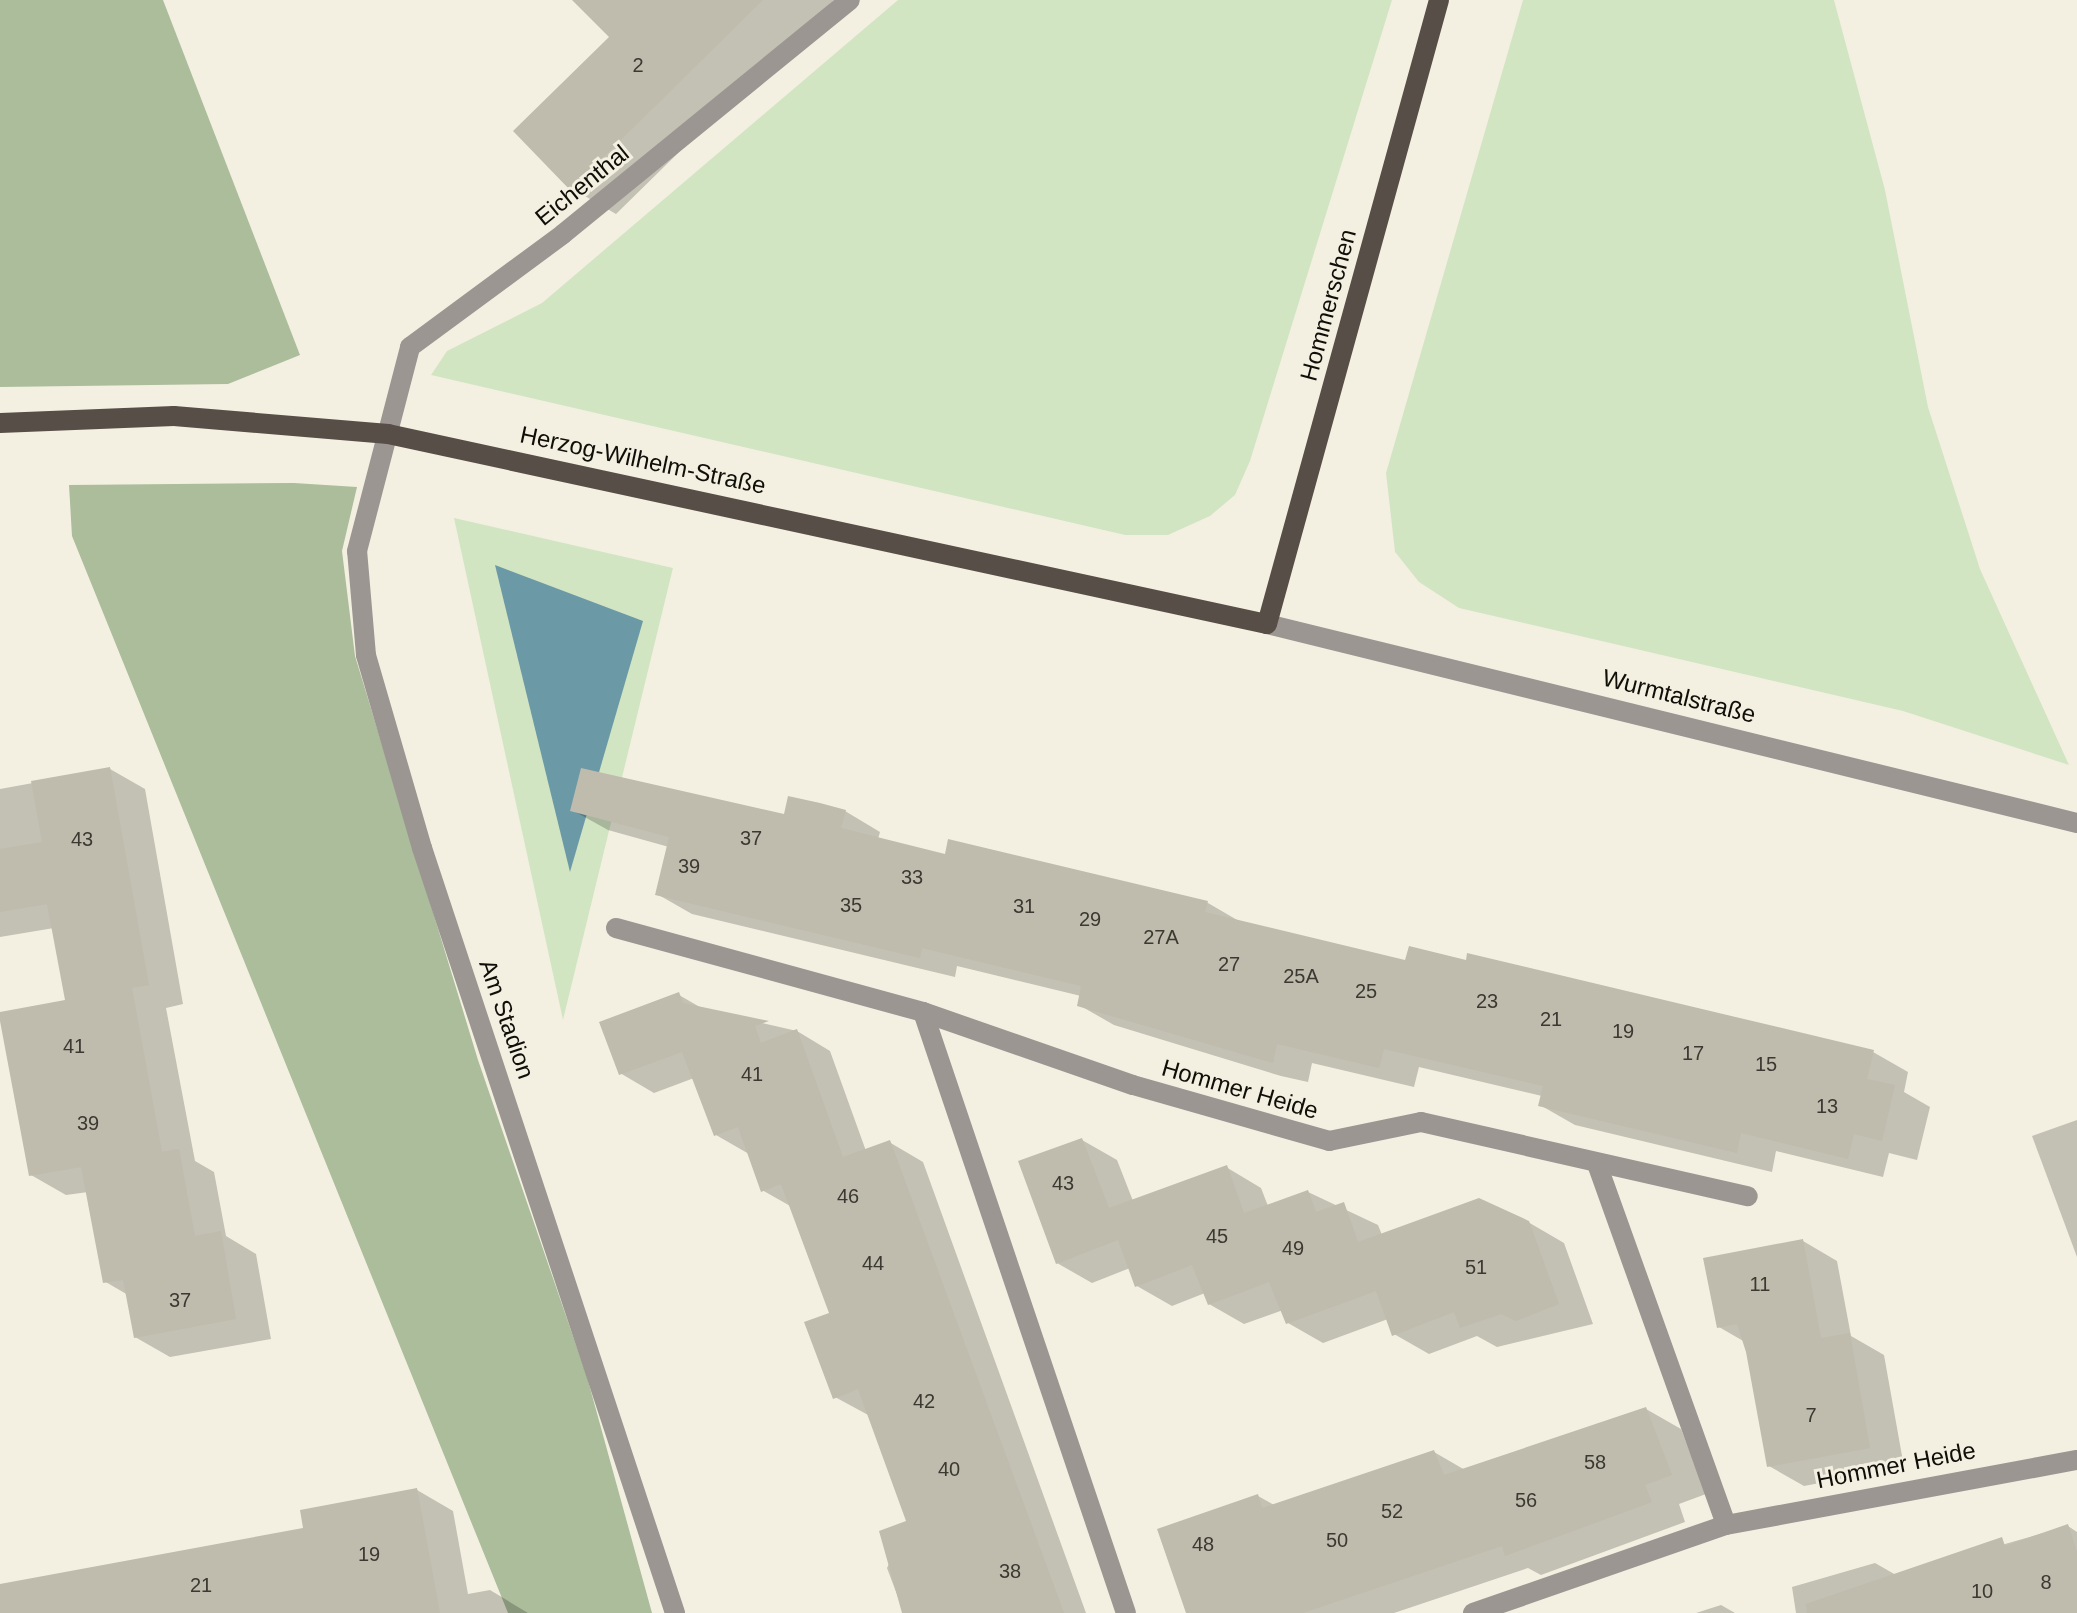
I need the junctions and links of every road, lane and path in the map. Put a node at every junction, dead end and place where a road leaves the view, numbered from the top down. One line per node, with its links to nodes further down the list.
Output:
1 (850, 0): 4 (street, Eichenthal)
2 (1439, 0): 5 (main road, Hommerschen)
3 (0, 423): 4 (main road, Herzog-Wilhelm-Straße)
4 (388, 434): 5 (main road, Herzog-Wilhelm-Straße); 13 (street, Am Stadion)
5 (1267, 624): 6 (street, Wurmtalstraße)
6 (2077, 823)
7 (616, 928): 8 (street, Hommer Heide)
8 (923, 1012): 9 (street, Hommer Heide); 14 (street)
9 (1597, 1164): 10 (street, Hommer Heide); 12 (street)
10 (1748, 1196)
11 (2077, 1460): 12 (street, Hommer Heide)
12 (1726, 1525): 15 (street, Hommer Heide)
13 (675, 1613)
14 (1126, 1613)
15 (1473, 1613)

